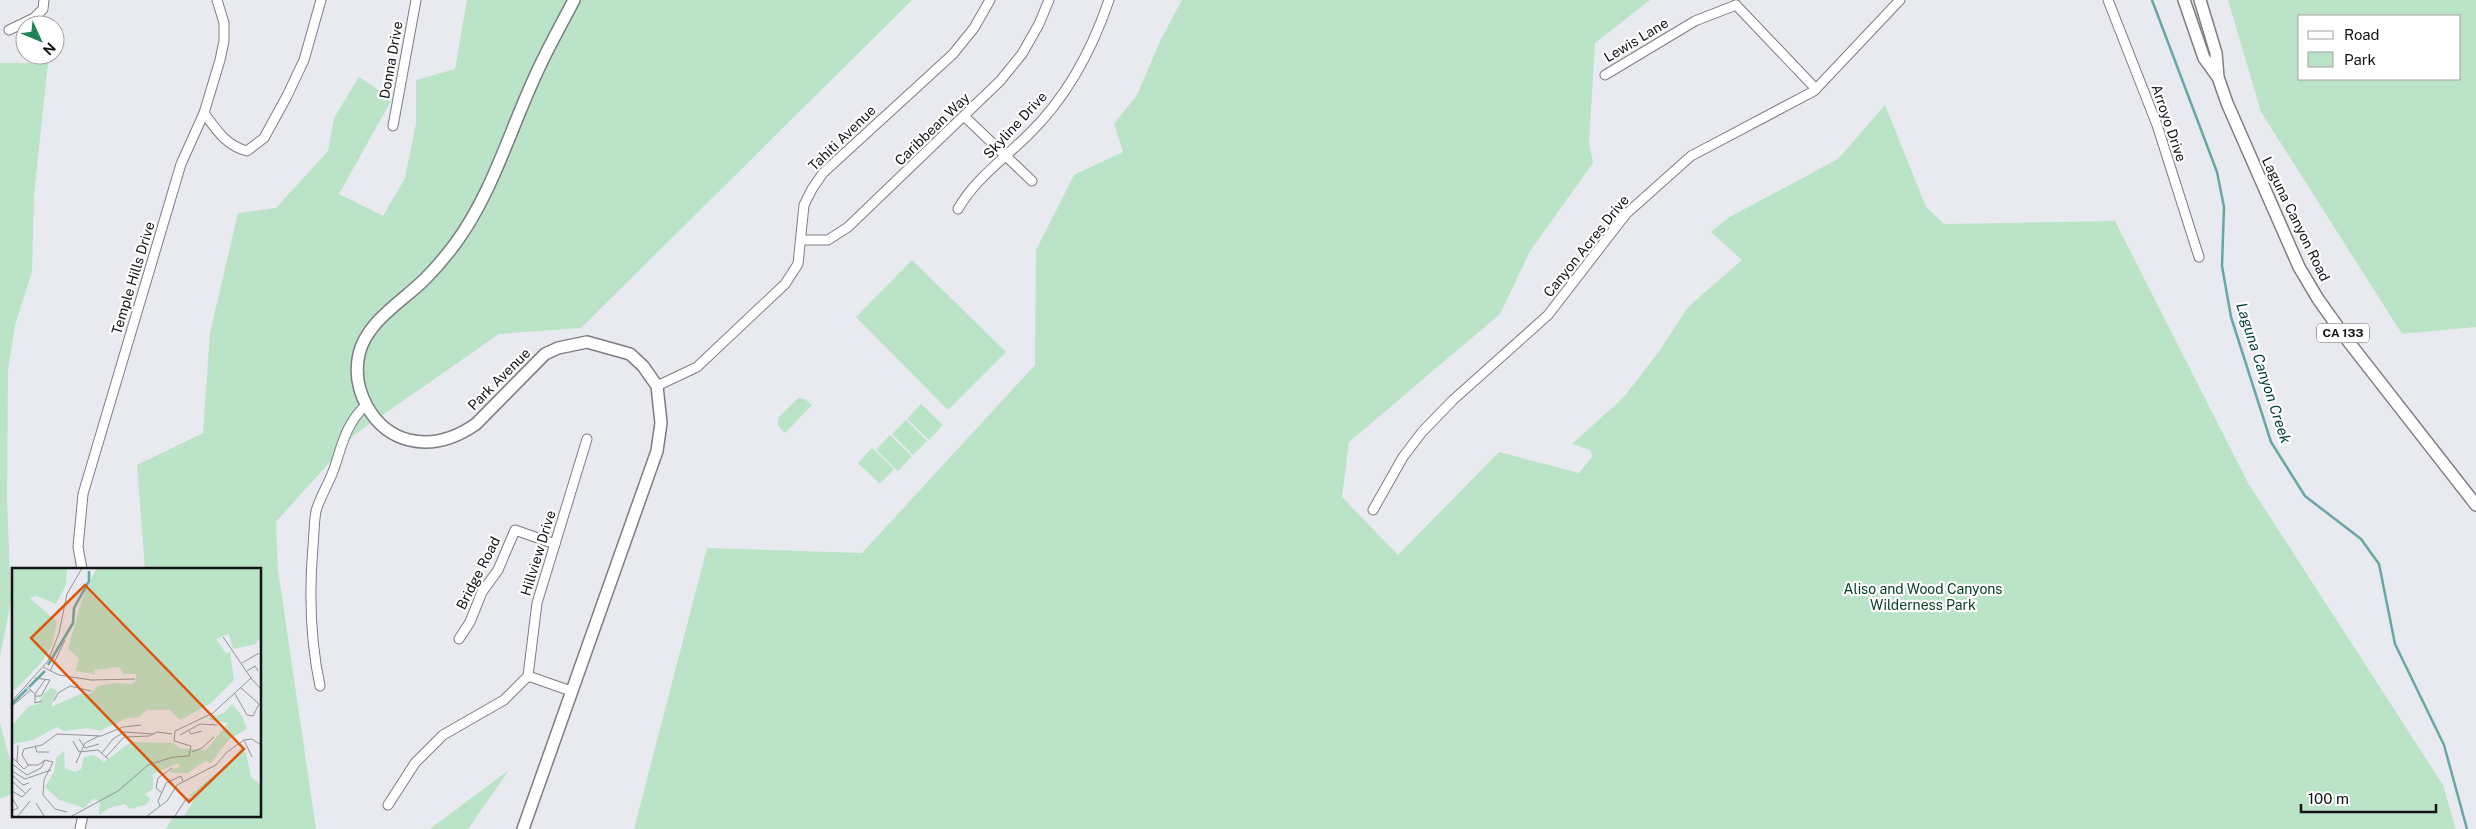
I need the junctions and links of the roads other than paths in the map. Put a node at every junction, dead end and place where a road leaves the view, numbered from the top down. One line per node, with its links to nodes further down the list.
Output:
1 (44, 0): 14 (street)
2 (216, 0): 18 (street, Temple Hills Drive)
3 (321, 0): 18 (street)
4 (416, 0): 20 (street, Donna Drive)
5 (574, 0): 27 (main road, Park Avenue)
6 (990, 0): 24 (street, Tahiti Avenue)
7 (1049, 0): 19 (street, Caribbean Way)
8 (1109, 0): 21 (street, Skyline Drive)
9 (1900, 0): 17 (street, Canyon Acres Drive)
10 (2108, 0): 25 (street, Arroyo Drive)
11 (2184, 0): 16 (main road, Laguna Canyon Road / CA 133)
12 (2200, 0): 16 (main road, Laguna Canyon Road / CA 133)
13 (1736, 2): 15 (street, Lewis Lane); 17 (street)
14 (9, 30)
15 (1605, 75)
16 (2218, 77): 29 (main road, Laguna Canyon Road / CA 133)
17 (1816, 89): 30 (street, Canyon Acres Drive)
18 (204, 113): 32 (street, Temple Hills Drive)
19 (965, 117): 21 (street); 24 (street, Caribbean Way)
20 (394, 126)
21 (1006, 156): 22 (street); 23 (street, Skyline Drive)
22 (1032, 182)
23 (958, 209)
24 (802, 240): 26 (street, Tahiti Avenue)
25 (2199, 257)
26 (657, 386): 27 (main road, Park Avenue); 36 (main road, Park Avenue)
27 (365, 406): 35 (street)
28 (587, 439): 31 (street, Hillview Drive)
29 (2476, 505)
30 (1373, 510)
31 (555, 544): 33 (street, Bridge Road); 34 (street, Hillview Drive)
32 (82, 568)
33 (459, 639)
34 (528, 676): 36 (street); 37 (street)
35 (320, 686)
36 (572, 691): 40 (main road, Park Avenue)
37 (388, 804)
38 (83, 816): 39 (street)
39 (80, 829)
40 (523, 829)

